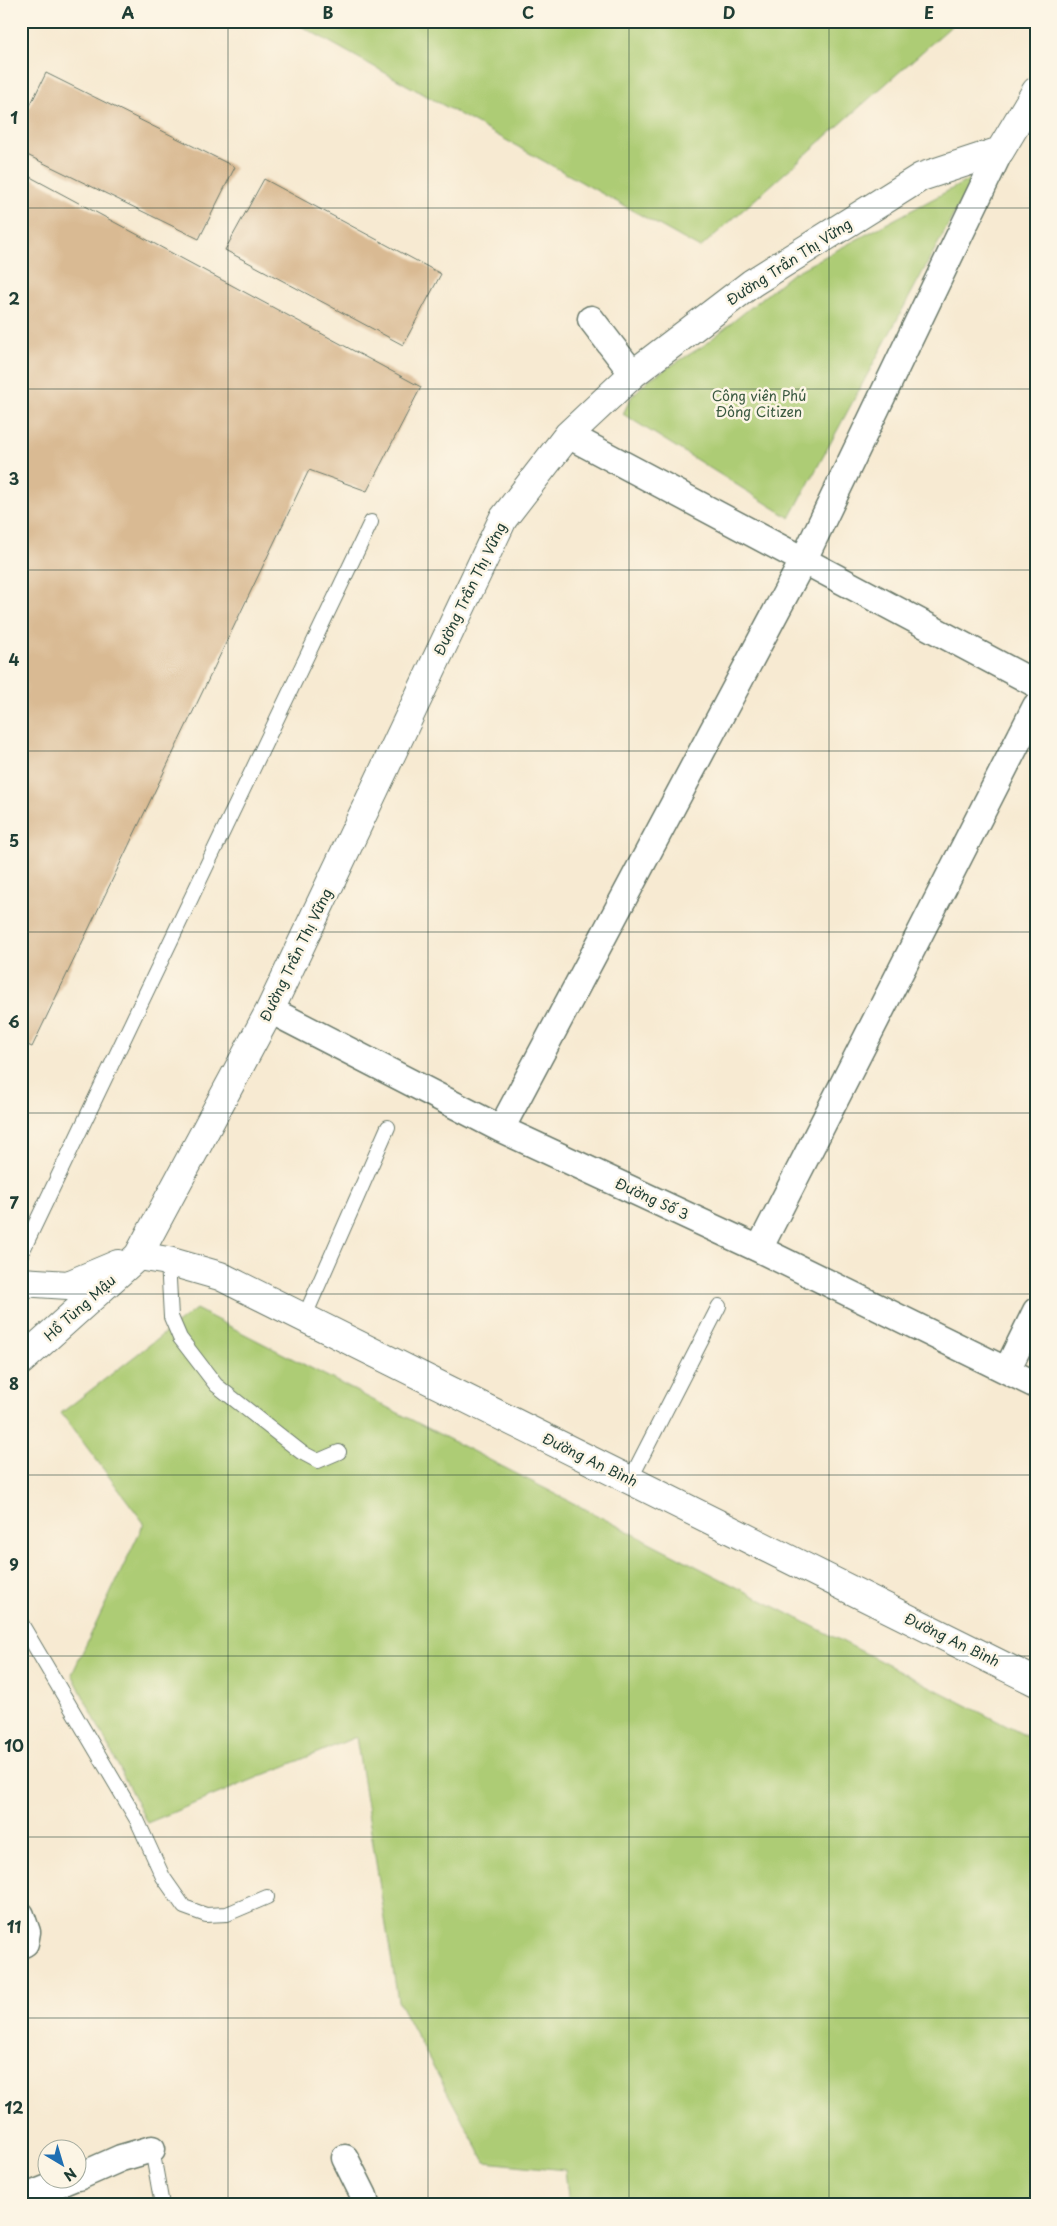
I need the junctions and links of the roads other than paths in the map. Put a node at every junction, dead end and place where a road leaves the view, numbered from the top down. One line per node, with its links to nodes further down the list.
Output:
1 (1036, 92): 2 (street)
2 (1000, 151): 4 (street, Đường Trần Thị Vững); 7 (street)
3 (591, 319): 4 (street)
4 (633, 374): 5 (street, Đường Trần Thị Vững)
5 (568, 435): 7 (street); 10 (street, Đường Trần Thị Vững)
6 (371, 522): 14 (lane)
7 (804, 560): 8 (street); 12 (street)
8 (1036, 684)
9 (1036, 706): 13 (street)
10 (270, 1010): 12 (street, Đường Số 3); 15 (street, Đường Trần Thị Vững)
11 (388, 1127): 20 (lane)
12 (501, 1129): 13 (street, Đường Số 3)
13 (759, 1249): 22 (street, Đường Số 3)
14 (21, 1254)
15 (138, 1256): 16 (street, Đường An Bình); 17 (street); 21 (street, Hồ Tùng Mậu)
16 (168, 1261): 20 (street, Đường An Bình); 24 (lane)
17 (21, 1282)
18 (719, 1306): 25 (lane)
19 (1036, 1312): 22 (street)
20 (304, 1318): 25 (street, Đường An Bình)
21 (21, 1361)
22 (1007, 1370): 23 (street, Đường Số 3)
23 (1036, 1385)
24 (339, 1452)
25 (630, 1480): 27 (street, Đường An Bình)
26 (21, 1623): 28 (lane)
27 (1036, 1682)
28 (267, 1897)
29 (21, 1915): 30 (street)
30 (21, 1945)
31 (152, 2149): 33 (street); 36 (lane)
32 (345, 2158): 37 (street)
33 (88, 2173)
34 (55, 2188): 35 (street)
35 (37, 2198)
36 (162, 2205)
37 (366, 2205)

